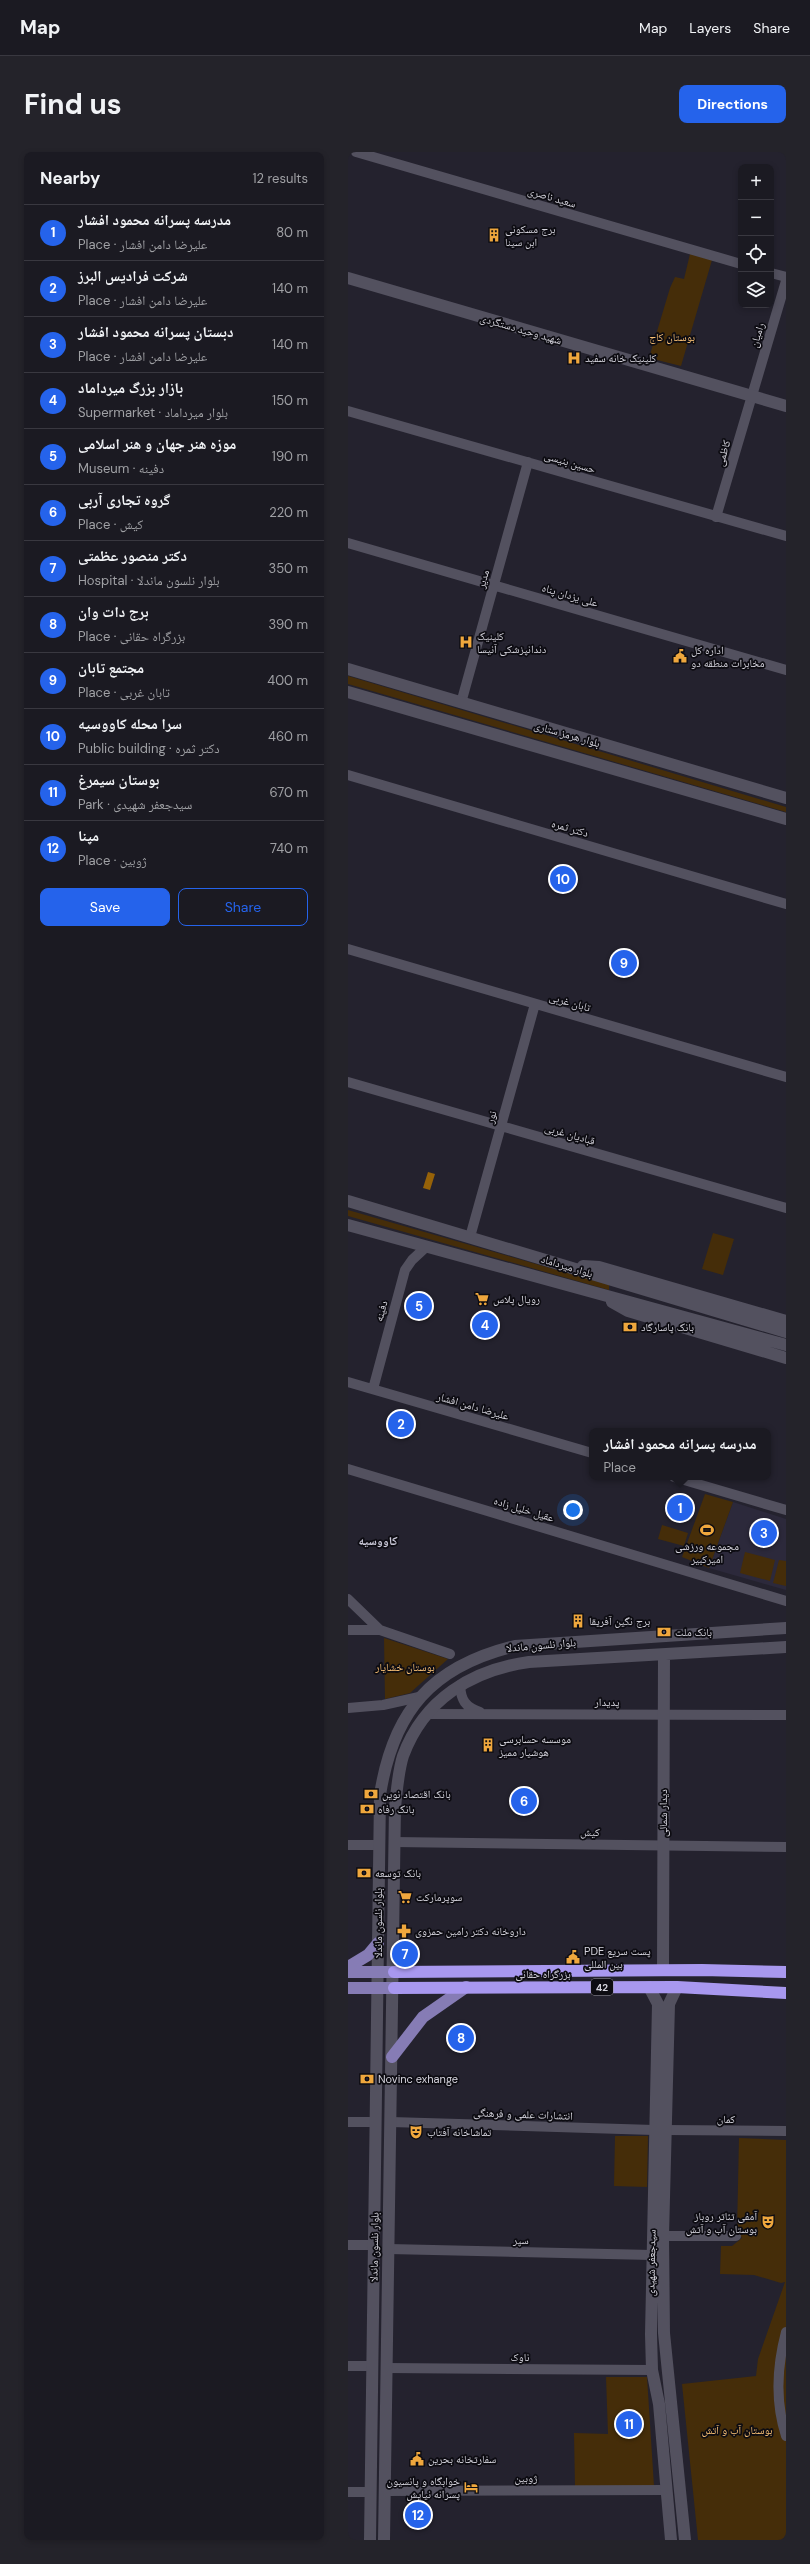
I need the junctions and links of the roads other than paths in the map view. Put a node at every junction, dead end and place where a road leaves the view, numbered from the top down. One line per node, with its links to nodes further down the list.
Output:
1 (356, 152): 2 (street, سعید ناصری)
2 (738, 263)
3 (774, 274): 4 (street)
4 (786, 277)
5 (348, 278): 7 (main road, شهید وحید دستگردی)
6 (786, 281): 7 (street, رامیان)
7 (752, 396): 8 (main road, شهید وحید دستگردی); 11 (street, کاظمی)
8 (786, 406)
9 (348, 411): 10 (street, حسین بنیسی)
10 (528, 462): 11 (street, حسین بنیسی); 14 (street, مدیر)
11 (716, 516): 12 (street, حسین بنیسی)
12 (786, 536)
13 (348, 543): 14 (street, علی یزدان پناه)
14 (494, 585): 16 (street, علی یزدان پناه); 18 (street, مدیر)
15 (348, 669): 18 (main road, بلوار هرمز ستاری)
16 (786, 670)
17 (348, 692): 21 (main road, بلوار هرمز ستاری)
18 (461, 703): 20 (main road, بلوار هرمز ستاری)
19 (348, 775): 22 (street, دکتر ثمره)
20 (786, 798)
21 (786, 819)
22 (786, 904)
23 (348, 949): 24 (street, تابان غربی)
24 (535, 1004): 25 (street, تابان غربی); 27 (street, نور)
25 (786, 1077)
26 (348, 1082): 27 (street, قبادیان غربی)
27 (501, 1126): 29 (street, قبادیان غربی); 31 (street, نور)
28 (348, 1201): 31 (main road, بلوار میرداماد)
29 (786, 1208)
30 (348, 1225): 32 (main road, بلوار میرداماد)
31 (470, 1237): 33 (main road, بلوار میرداماد)
32 (426, 1247): 34 (main road, بلوار میرداماد); 40 (street, دفینه)
33 (562, 1265): 35 (main road); 36 (main road, بلوار میرداماد)
34 (593, 1292): 37 (main road, بلوار میرداماد); 38 (main road)
35 (786, 1321)
36 (786, 1332)
37 (786, 1345)
38 (786, 1358)
39 (348, 1382): 40 (street, علیرضا دامن افشار)
40 (373, 1389): 41 (street, علیرضا دامن افشار)
41 (589, 1452)
42 (348, 1469): 46 (street, عقیل خلیل زاده)
43 (684, 1480): 44 (street)
44 (786, 1510)
45 (348, 1599): 49 (street)
46 (786, 1601)
47 (786, 1628): 54 (main road, بلوار نلسون ماندلا)
48 (348, 1630): 49 (street)
49 (380, 1630): 51 (street)
50 (786, 1647): 52 (main road, بلوار نلسون ماندلا)
51 (450, 1654)
52 (664, 1655): 53 (main road, بلوار نلسون ماندلا); 58 (main road, دیدار شمالی)
53 (460, 1685): 56 (main road, بلوار نلسون ماندلا); 57 (street)
54 (419, 1697): 55 (street); 62 (main road, بلوار نلسون ماندلا)
55 (348, 1708)
56 (427, 1714): 57 (street, پدیدار); 60 (main road, بلوار نلسون ماندلا)
57 (485, 1714): 58 (street, پدیدار)
58 (664, 1714): 59 (street, پدیدار); 63 (main road, دیدار شمالی)
59 (786, 1715)
60 (394, 1842): 63 (street, کیش); 70 (main road, بلوار نلسون ماندلا)
61 (348, 1845): 62 (street)
62 (379, 1845): 65 (main road, بلوار نلسون ماندلا)
63 (663, 1845): 64 (street, کیش); 67 (main road, دیدار شمالی)
64 (786, 1847)
65 (378, 1943): 66 (main road); 69 (main road, بلوار نلسون ماندلا)
66 (348, 1967)
67 (663, 1970): 70 (highway, بزرگراه حقانی / 42); 71 (highway, بزرگراه حقانی / 42)
68 (348, 1972): 69 (main road, بزرگراه حقانی / 42)
69 (378, 1972): 70 (main road, بزرگراه حقانی / 42); 75 (main road, بلوار نلسون ماندلا)
70 (394, 1972): 76 (main road, بلوار نلسون ماندلا)
71 (786, 1972)
72 (466, 1987): 76 (highway, بزرگراه حقانی / 42); 77 (highway, بزرگراه حقانی / 42); 79 (main road)
73 (677, 1987): 77 (highway, بزرگراه حقانی / 42); 78 (highway, بزرگراه حقانی / 42); 83 (main road, سیدجعفر شهیدی)
74 (348, 1988): 75 (main road, بزرگراه حقانی / 42)
75 (379, 1988): 76 (main road, بزرگراه حقانی / 42); 81 (main road, بلوار نلسون ماندلا)
76 (394, 1988): 79 (main road, بلوار نلسون ماندلا)
77 (649, 1988): 83 (main road, سیدجعفر شهیدی)
78 (786, 1993)
79 (392, 2056): 82 (main road, بلوار نلسون ماندلا)
80 (348, 2122): 81 (street)
81 (376, 2122): 88 (main road, بلوار نلسون ماندلا)
82 (391, 2122): 83 (street, انتشارات علمی و فرهنگی); 89 (main road, بلوار نلسون ماندلا)
83 (660, 2130): 84 (street, کمان); 85 (main road, سیدجعفر شهیدی)
84 (786, 2131)
85 (657, 2236): 86 (street); 90 (main road, سیدجعفر شهیدی)
86 (736, 2236)
87 (348, 2245): 88 (street)
88 (374, 2245): 93 (main road, بلوار نلسون ماندلا)
89 (389, 2249): 90 (street, سپر); 94 (main road, بلوار نلسون ماندلا)
90 (657, 2255): 95 (main road, سیدجعفر شهیدی); 96 (main road, سیدجعفر شهیدی)
91 (786, 2332): 97 (street)
92 (348, 2366): 93 (street)
93 (372, 2366): 101 (main road, بلوار نلسون ماندلا)
94 (387, 2368): 95 (street, ناوک); 99 (main road, بلوار نلسون ماندلا)
95 (652, 2370): 96 (main road); 98 (main road, سیدجعفر شهیدی)
96 (666, 2370): 105 (main road, سیدجعفر شهیدی)
97 (786, 2436)
98 (667, 2490): 99 (street, ژوبین); 104 (main road, سیدجعفر شهیدی)
99 (385, 2491): 103 (main road, بلوار نلسون ماندلا)
100 (348, 2492): 101 (street)
101 (370, 2492): 102 (main road, بلوار نلسون ماندلا)
102 (370, 2540)
103 (384, 2540)
104 (671, 2540)
105 (685, 2540)

